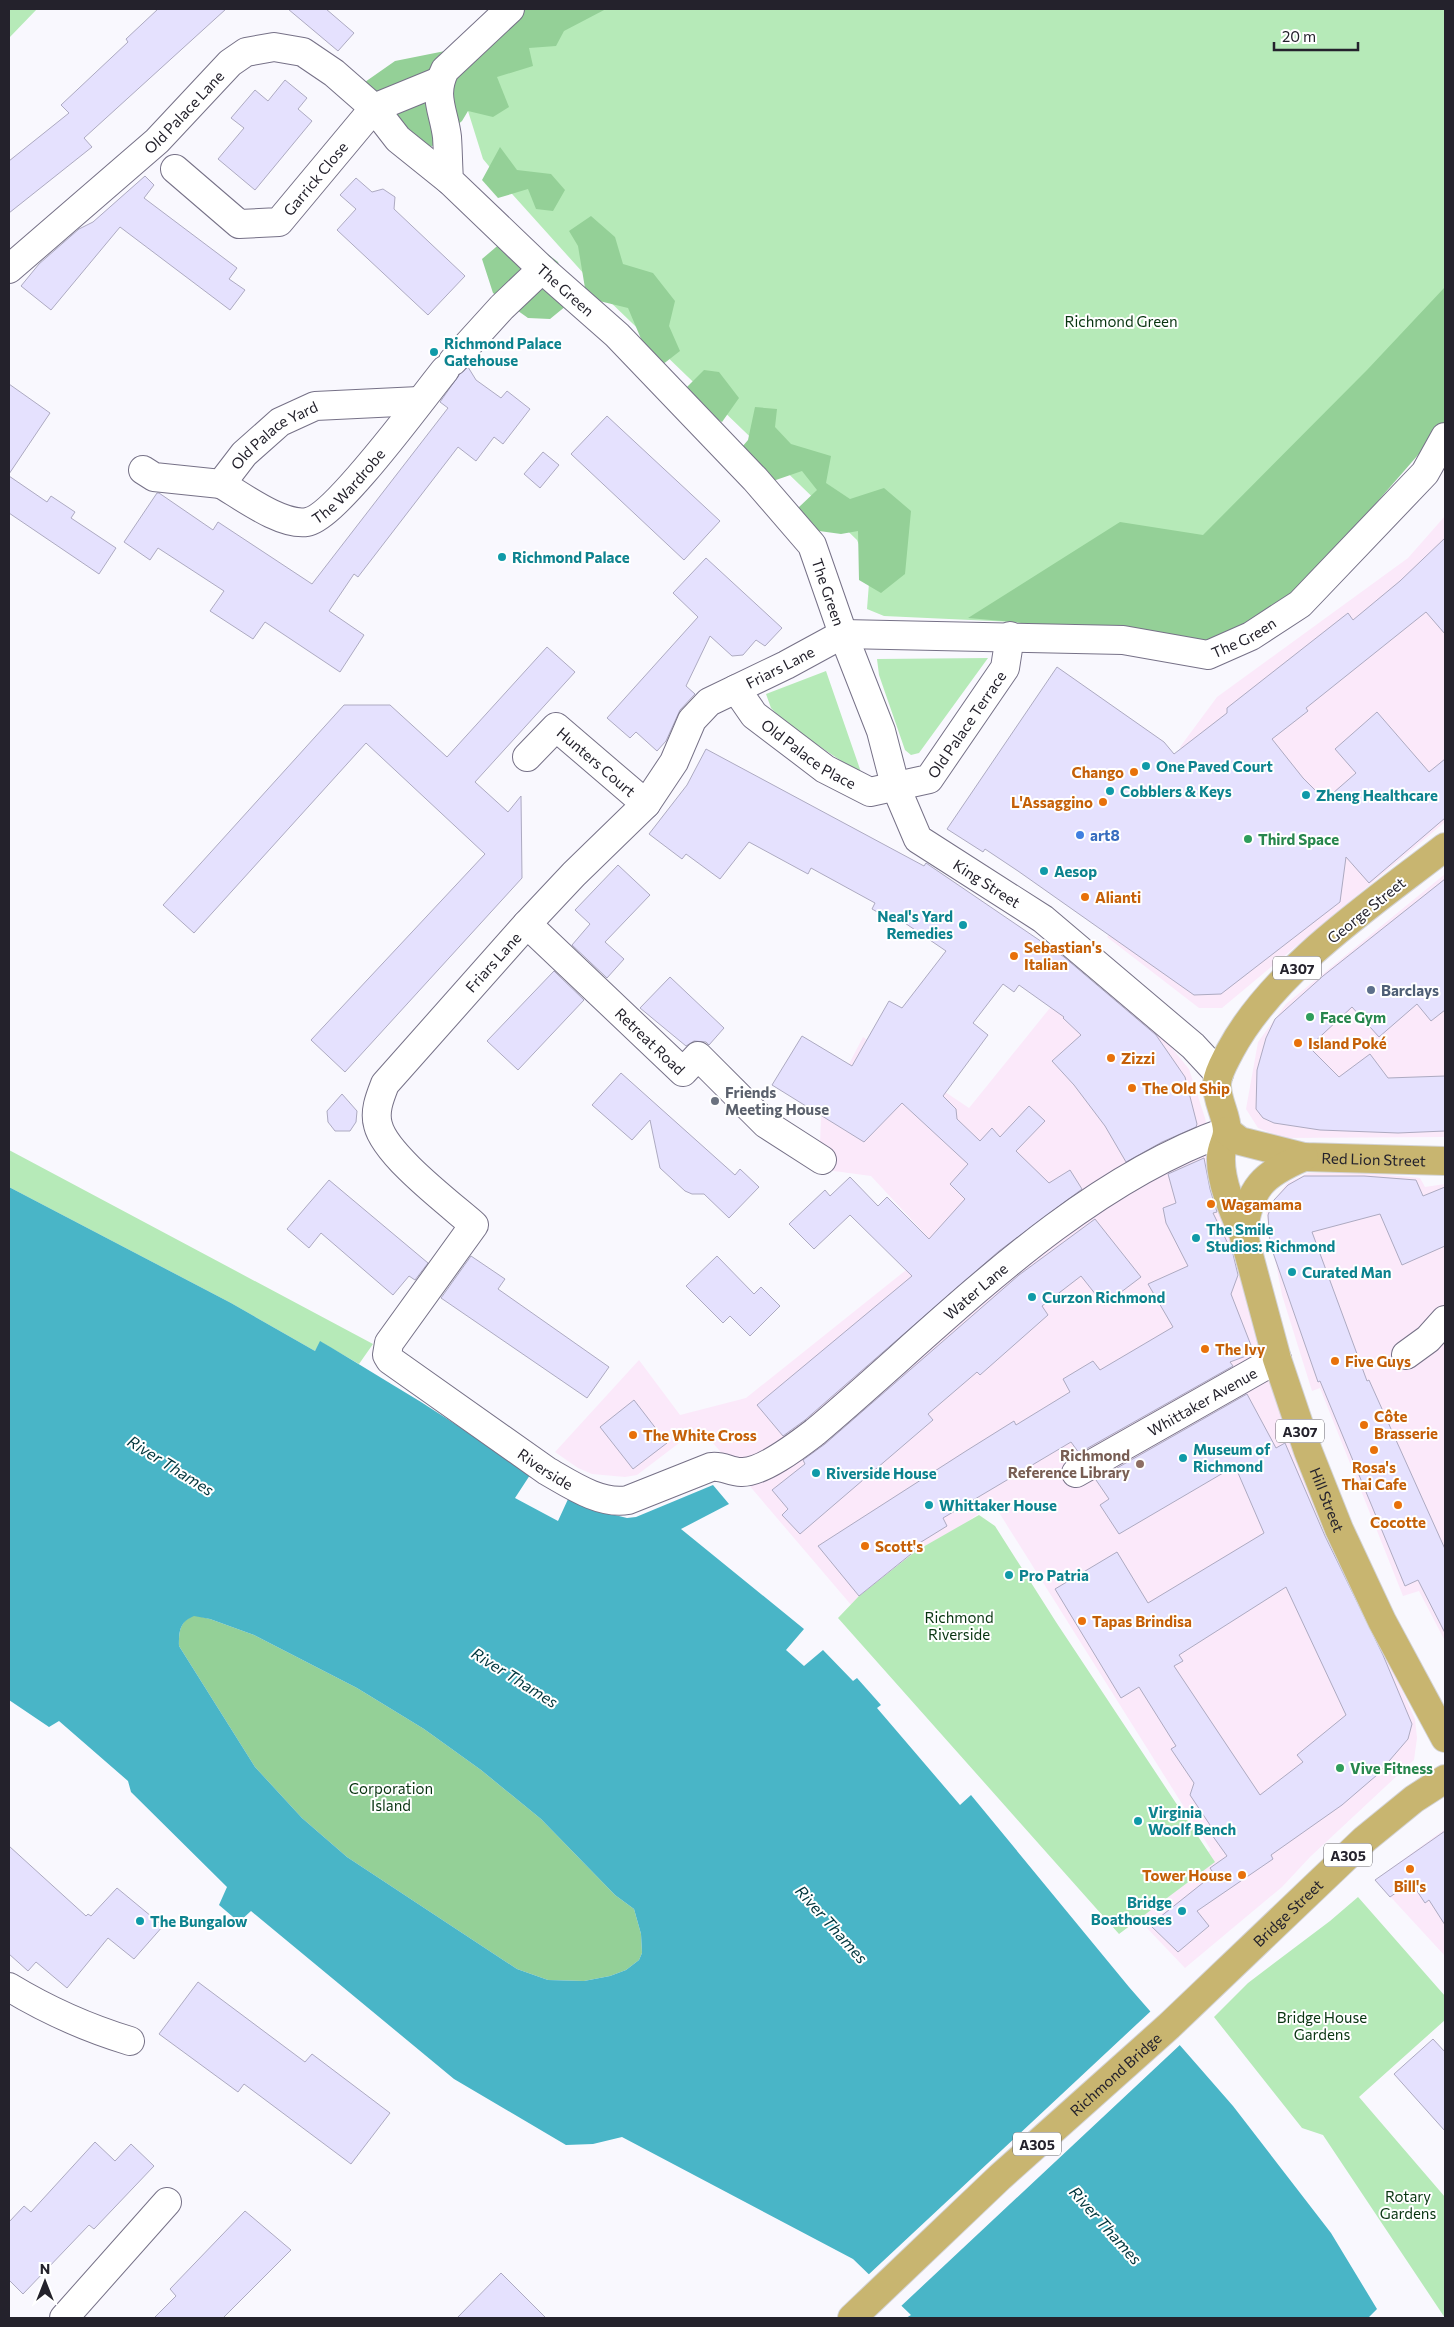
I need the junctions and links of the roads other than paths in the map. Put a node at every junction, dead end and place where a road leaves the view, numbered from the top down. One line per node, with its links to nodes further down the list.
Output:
1 (510, 9): 2 (street)
2 (443, 75): 3 (street); 5 (street)
3 (374, 108): 4 (street, Garrick Close); 5 (street, Old Palace Lane); 6 (street, Old Palace Lane)
4 (175, 169)
5 (449, 180): 7 (street, The Green)
6 (9, 269)
7 (542, 269): 8 (street, The Wardrobe); 12 (street, The Green)
8 (419, 401): 11 (street, Old Palace Yard); 11 (street, The Wardrobe)
9 (1445, 437): 13 (street, The Green)
10 (143, 470): 11 (street, Old Palace Yard)
11 (221, 484)
12 (843, 634): 13 (street, The Green); 14 (street, Friars Lane); 16 (street, King Street)
13 (1010, 636): 16 (street, Old Palace Terrace)
14 (736, 689): 16 (street, Old Palace Place); 17 (street, Friars Lane)
15 (527, 758): 17 (street, Hunters Court)
16 (895, 785): 20 (street, King Street)
17 (646, 804): 19 (street, Friars Lane)
18 (1445, 847): 20 (main road, George Street / A307)
19 (526, 924): 23 (street, Retreat Road); 27 (street, Friars Lane)
20 (1219, 1074): 21 (main road, George Street / A307)
21 (1227, 1131): 22 (main road, Red Lion Street / A307); 25 (main road, Hill Street / A307); 30 (street, Water Lane)
22 (1304, 1157): 24 (main road, Red Lion Street / A307); 25 (main road, Red Lion Street / A307)
23 (822, 1160)
24 (1445, 1161)
25 (1243, 1232): 29 (main road, Hill Street / A307)
26 (1445, 1320): 28 (street)
27 (389, 1343): 30 (street, Riverside)
28 (1406, 1355)
29 (1277, 1359): 31 (street, Whittaker Avenue); 32 (main road, Hill Street / A307)
30 (739, 1472)
31 (1076, 1473)
32 (1445, 1738)
33 (1445, 1779): 34 (main road, Bridge Street / A305)
34 (1224, 1973): 39 (main road, Richmond Bridge / A305)
35 (9, 1987): 36 (street)
36 (130, 2040)
37 (167, 2202): 38 (street)
38 (64, 2318)
39 (852, 2318)

